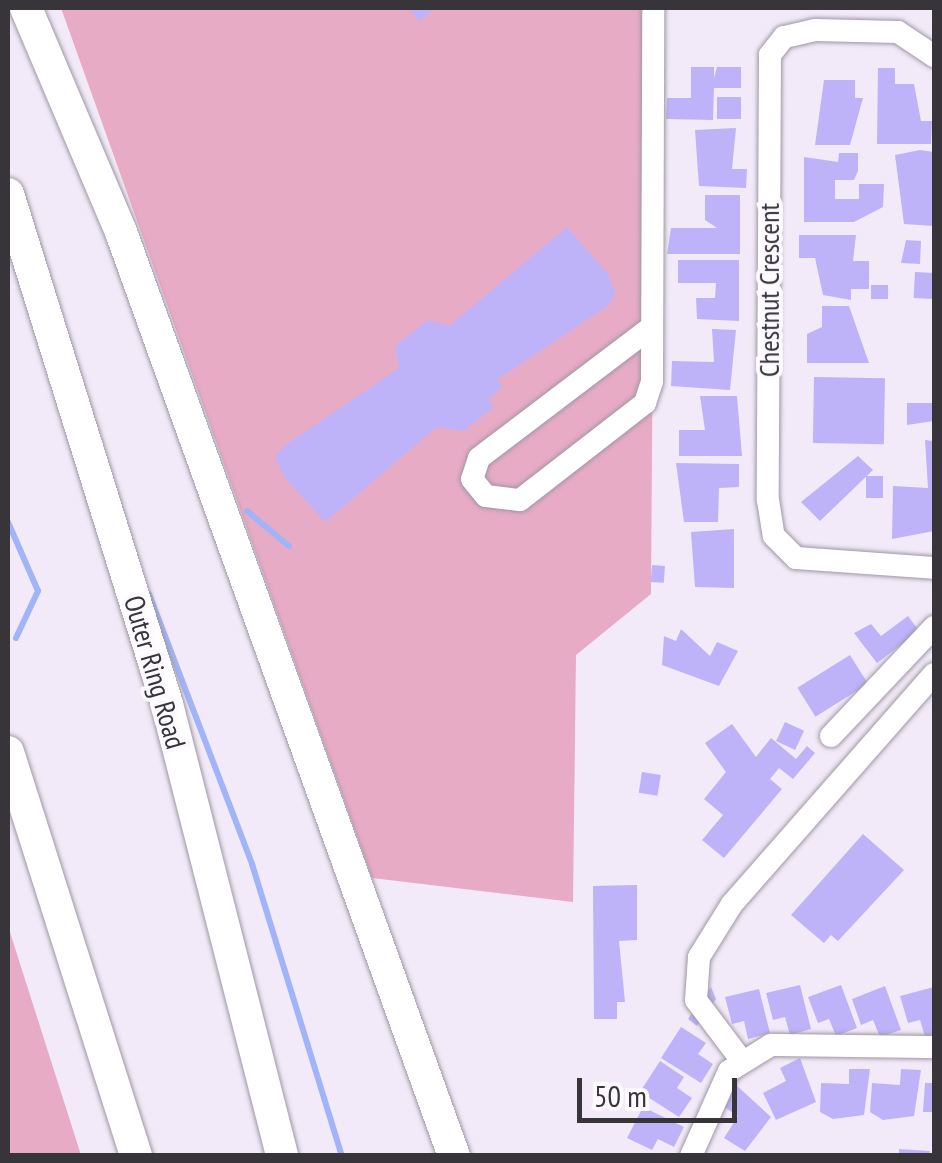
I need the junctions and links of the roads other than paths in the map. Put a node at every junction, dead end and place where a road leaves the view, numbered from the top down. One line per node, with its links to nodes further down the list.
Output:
1 (26, 8): 15 (highway)
2 (653, 8): 5 (street)
3 (934, 56): 6 (street, Chestnut Crescent)
4 (8, 194): 14 (highway, Outer Ring Road)
5 (648, 329): 5 (street)
6 (934, 568)
7 (934, 627): 9 (street)
8 (934, 674): 12 (street)
9 (831, 736)
10 (8, 752): 13 (highway)
11 (934, 1048): 12 (street)
12 (742, 1061): 16 (street)
13 (136, 1156)
14 (282, 1156)
15 (454, 1156)
16 (691, 1156)

